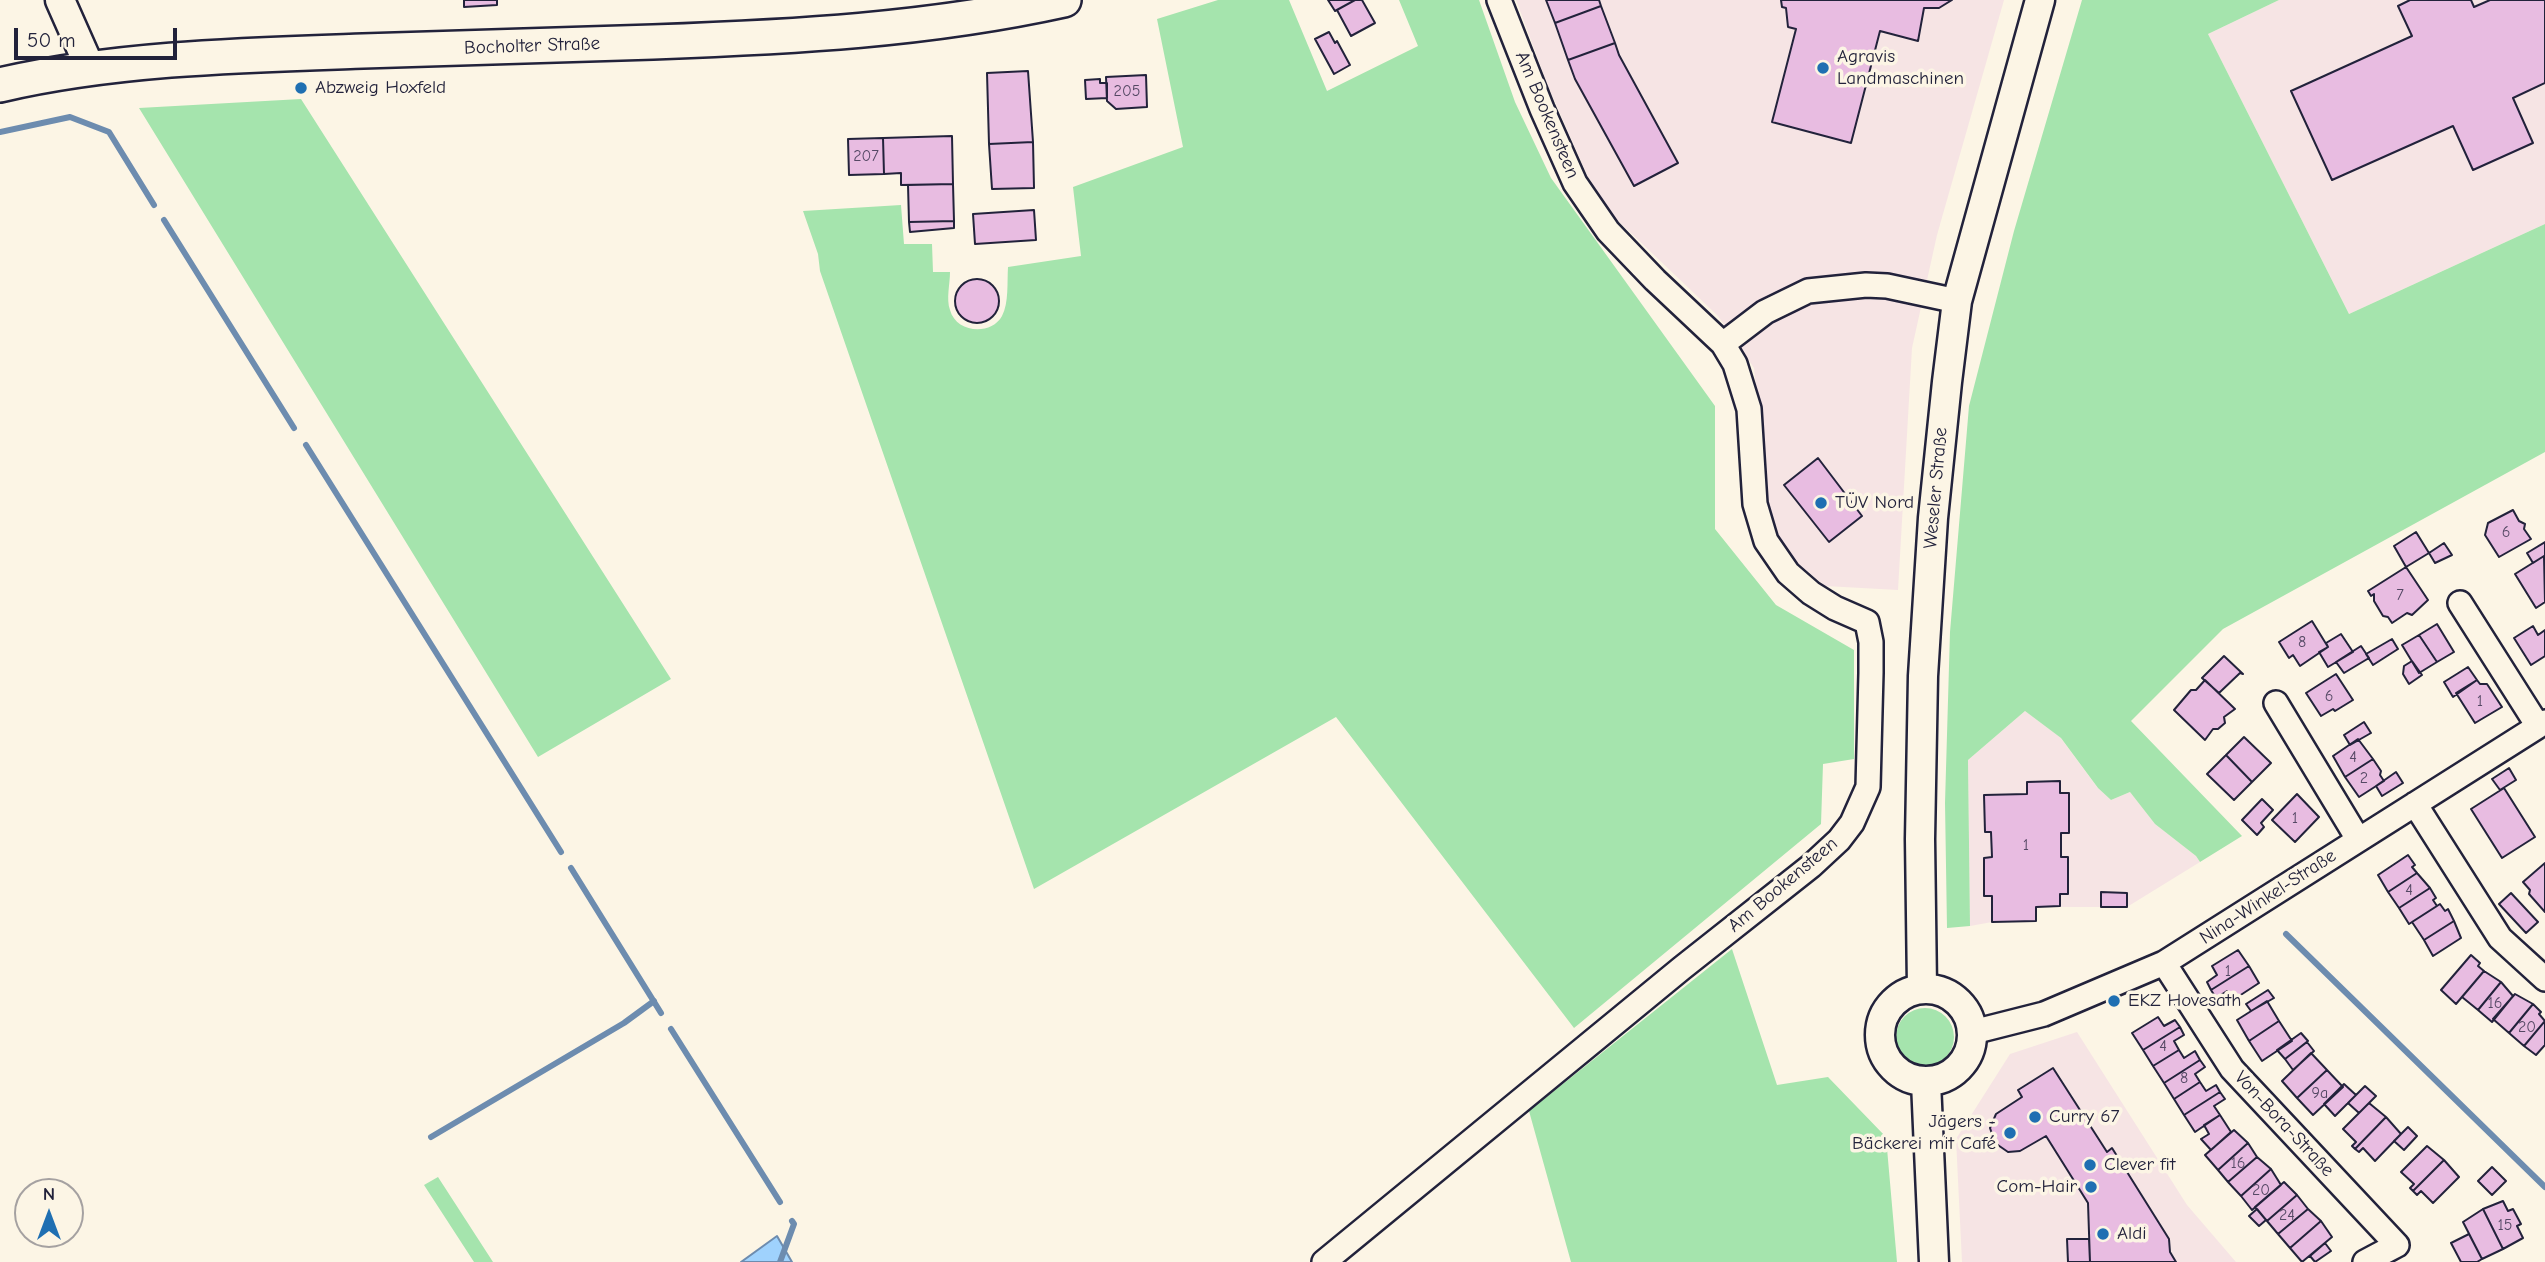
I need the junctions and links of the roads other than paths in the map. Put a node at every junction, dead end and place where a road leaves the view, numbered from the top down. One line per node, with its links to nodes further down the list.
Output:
1 (60, 0): 5 (street)
2 (1064, 0): 5 (main road, Bocholter Straße)
3 (1499, 0): 8 (street, Am Bookensteen)
4 (2040, 0): 7 (street, Weseler Straße)
5 (90, 70): 6 (main road, Bocholter Straße)
6 (0, 85)
7 (1957, 301): 8 (street); 16 (street, Weseler Straße)
8 (1723, 344): 19 (street, Am Bookensteen)
9 (2460, 603): 11 (street)
10 (2276, 703): 13 (street)
11 (2541, 724): 12 (street, Nina-Winkel-Straße)
12 (2415, 804): 13 (street, Nina-Winkel-Straße); 15 (street)
13 (2358, 839): 14 (street, Nina-Winkel-Straße)
14 (2164, 963): 17 (street, Nina-Winkel-Straße); 21 (street, Von-Bora-Straße)
15 (2542, 975)
16 (1922, 988): 17 (street); 18 (street)
17 (1973, 1032): 18 (street)
18 (1926, 1082): 20 (street)
19 (1324, 1262)
20 (1934, 1262)
21 (2365, 1262)

